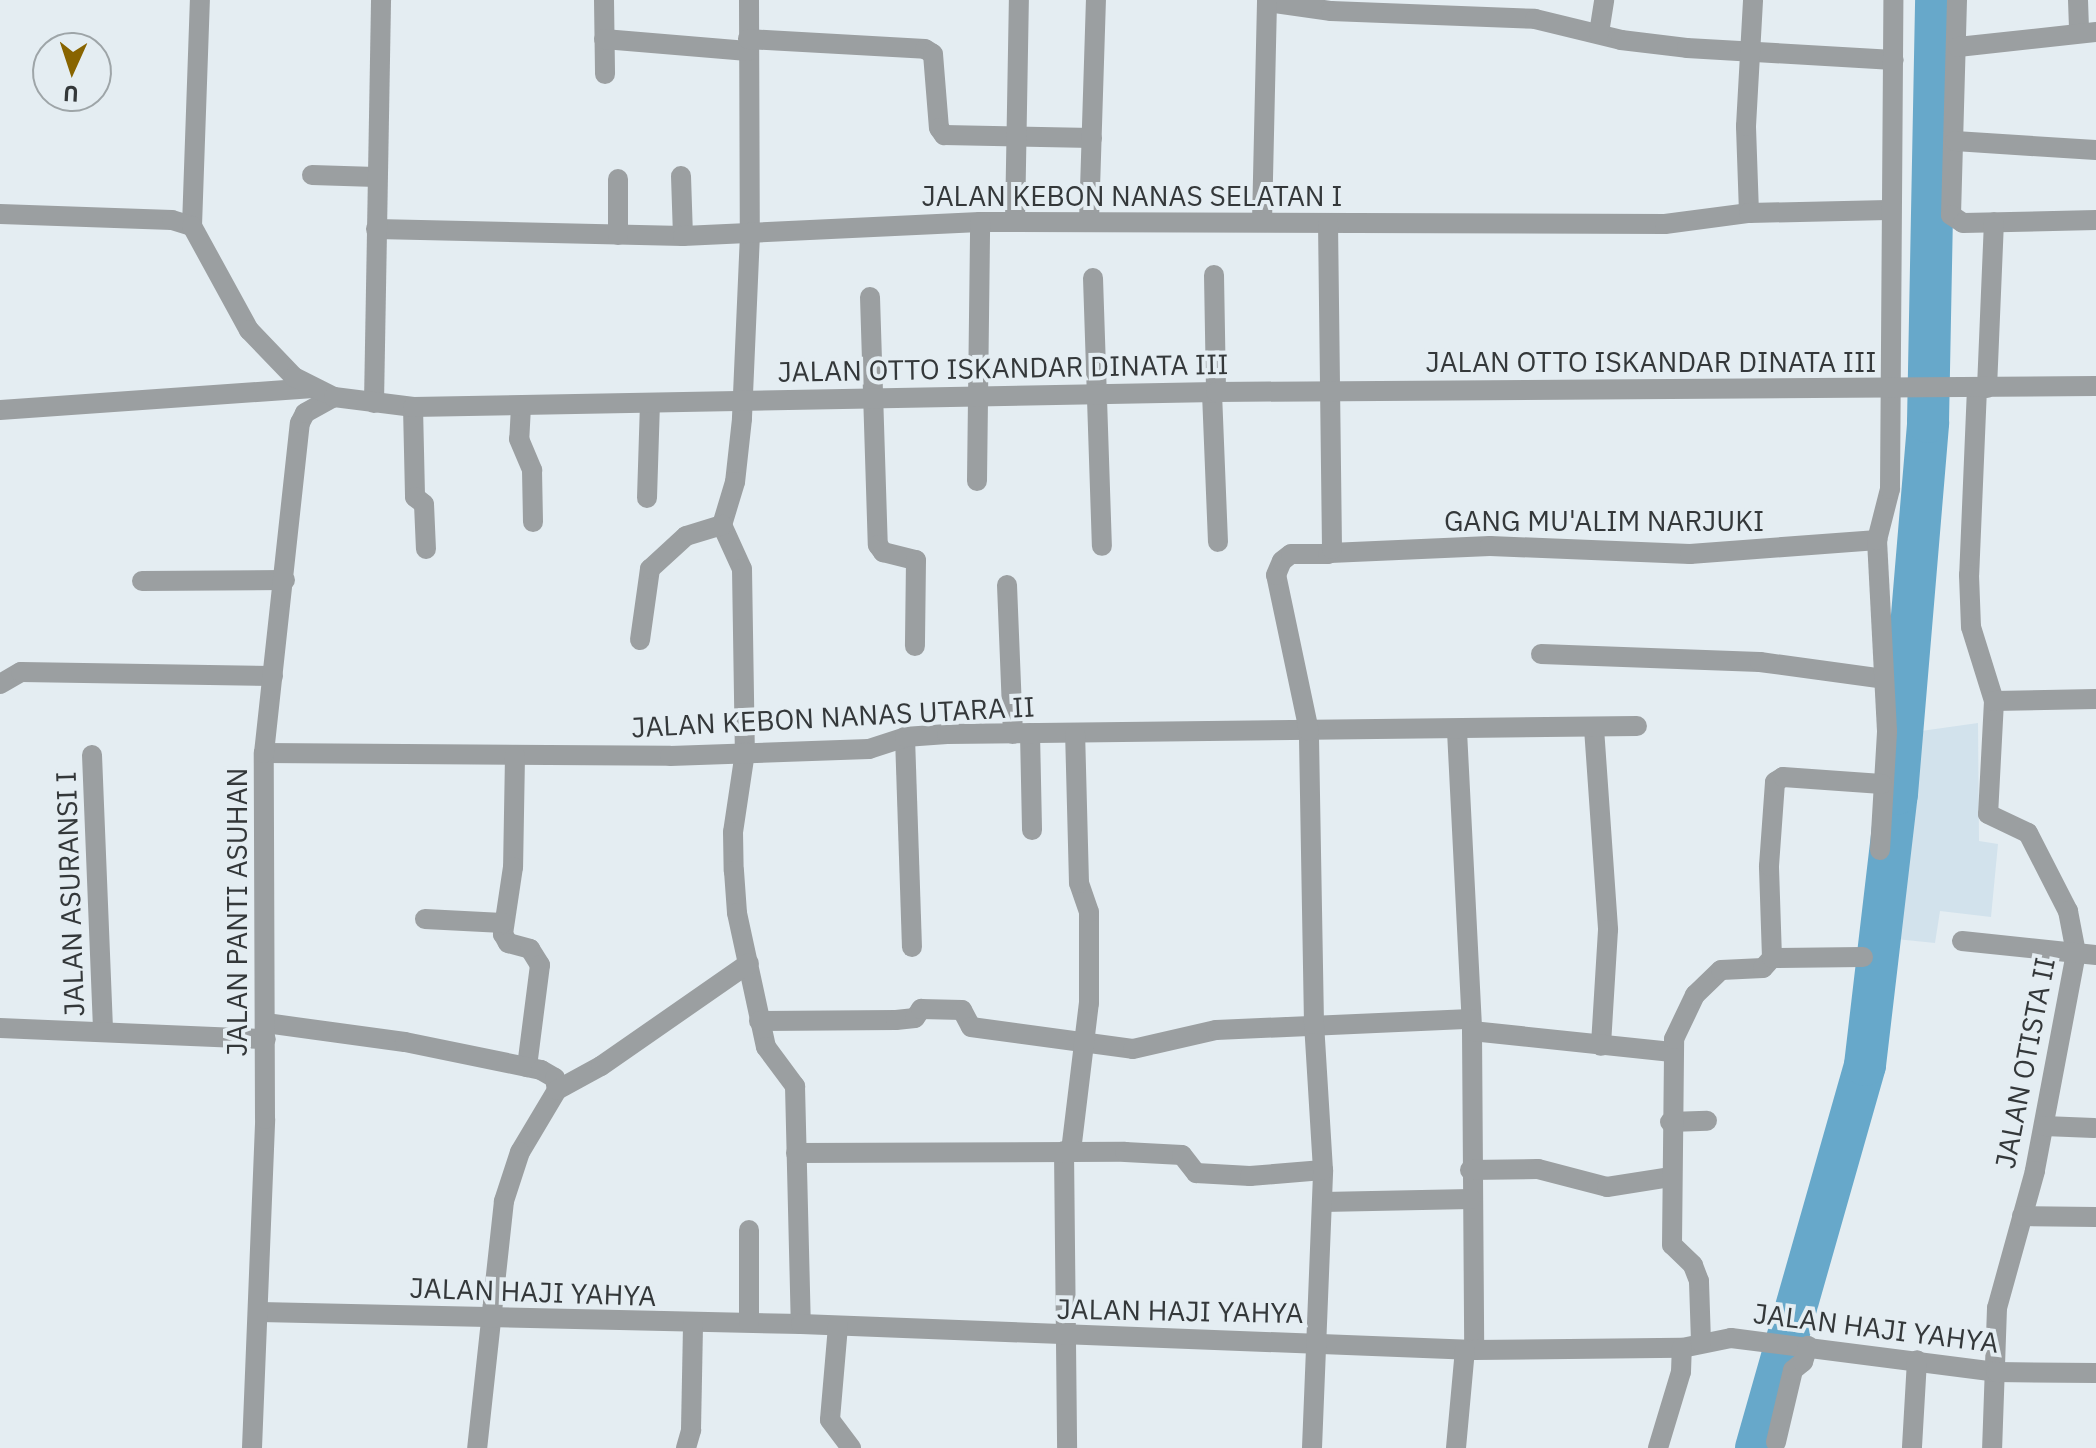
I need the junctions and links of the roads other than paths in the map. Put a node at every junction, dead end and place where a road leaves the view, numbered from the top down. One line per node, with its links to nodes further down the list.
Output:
1 (200, 0): 39 (street)
2 (381, 0): 27 (street)
3 (604, 0): 15 (street)
4 (749, 0): 16 (street)
5 (1019, 0): 22 (street)
6 (1096, 0): 21 (street)
7 (1604, 0): 14 (street)
8 (1753, 0): 18 (street)
9 (1893, 0): 19 (street)
10 (1957, 0): 17 (street)
11 (2078, 0): 13 (street)
12 (1267, 1): 14 (street); 36 (street)
13 (2088, 32): 17 (street)
14 (1599, 33): 18 (street)
15 (604, 39): 16 (street); 20 (street)
16 (748, 45): 22 (street); 41 (street)
17 (1958, 47): 23 (street)
18 (1750, 54): 19 (street); 30 (street)
19 (1894, 60): 29 (street)
20 (605, 74)
21 (1092, 138): 22 (street); 33 (street)
22 (1017, 139): 35 (street)
23 (1955, 141): 24 (street); 37 (street)
24 (2096, 150)
25 (312, 175): 27 (street)
26 (681, 176): 43 (street)
27 (376, 177): 40 (street)
28 (618, 179): 42 (street)
29 (1888, 210): 30 (street, JALAN KEBON NANAS SELATAN I); 49 (street)
30 (1749, 213): 38 (street, JALAN KEBON NANAS SELATAN I)
31 (0, 214): 39 (street)
32 (2096, 220): 37 (street)
33 (1089, 221): 35 (street, JALAN KEBON NANAS SELATAN I); 36 (street, JALAN KEBON NANAS SELATAN I)
34 (980, 222): 35 (street, JALAN KEBON NANAS SELATAN I); 41 (street, JALAN KEBON NANAS SELATAN I); 55 (street)
35 (1015, 222)
36 (1262, 222): 38 (street, JALAN KEBON NANAS SELATAN I)
37 (1994, 222): 50 (street, JALAN OTISTA II)
38 (1328, 223): 52 (street)
39 (192, 226): 48 (street, JALAN OTTO ISKANDAR DINATA III)
40 (376, 229): 42 (street, JALAN KEBON NANAS SELATAN I); 58 (street)
41 (750, 234): 43 (street, JALAN KEBON NANAS SELATAN I); 56 (street)
42 (618, 235): 43 (street, JALAN KEBON NANAS SELATAN I)
43 (683, 236)
44 (1214, 275): 51 (street)
45 (1093, 278): 53 (street)
46 (870, 297): 57 (street)
47 (2096, 386): 50 (street, JALAN OTTO ISKANDAR DINATA III)
48 (313, 388): 54 (street, JALAN OTTO ISKANDAR DINATA III); 62 (street)
49 (1890, 388): 50 (street, JALAN OTTO ISKANDAR DINATA III); 52 (street, JALAN OTTO ISKANDAR DINATA III); 67 (street)
50 (1982, 388): 82 (street, JALAN OTISTA II)
51 (1214, 392): 52 (street, JALAN OTTO ISKANDAR DINATA III); 53 (street, JALAN OTTO ISKANDAR DINATA III); 68 (street)
52 (1328, 392): 71 (street)
53 (1094, 395): 55 (street, JALAN OTTO ISKANDAR DINATA III); 69 (street)
54 (334, 397): 58 (street, JALAN OTTO ISKANDAR DINATA III); 72 (street, JALAN PANTI ASUHAN)
55 (976, 397): 57 (street, JALAN OTTO ISKANDAR DINATA III); 63 (street)
56 (741, 400): 57 (street, JALAN OTTO ISKANDAR DINATA III); 59 (street, JALAN OTTO ISKANDAR DINATA III); 66 (street)
57 (872, 401): 76 (street)
58 (374, 403): 61 (street, JALAN OTTO ISKANDAR DINATA III)
59 (650, 405): 60 (street, JALAN OTTO ISKANDAR DINATA III); 64 (street)
60 (521, 406): 61 (street, JALAN OTTO ISKANDAR DINATA III); 65 (street)
61 (413, 407): 70 (street)
62 (0, 410)
63 (977, 481)
64 (647, 498)
65 (533, 522)
66 (722, 525): 75 (street); 90 (street)
67 (1877, 540): 71 (street, GANG MU'ALIM NARJUKI); 79 (street)
68 (1218, 542)
69 (1102, 546)
70 (426, 549)
71 (1330, 553): 85 (street)
72 (285, 580): 73 (street); 78 (street, JALAN PANTI ASUHAN)
73 (142, 581)
74 (1007, 585): 87 (street)
75 (640, 640)
76 (915, 646)
77 (1541, 654): 79 (street)
78 (273, 676): 80 (street); 91 (street, JALAN PANTI ASUHAN)
79 (1884, 679): 94 (street)
80 (0, 684)
81 (2096, 699): 82 (street)
82 (1994, 701): 101 (street, JALAN OTISTA II)
83 (1637, 726): 84 (street, JALAN KEBON NANAS UTARA II)
84 (1594, 728): 86 (street, JALAN KEBON NANAS UTARA II); 112 (street)
85 (1309, 731): 86 (street, JALAN KEBON NANAS UTARA II); 88 (street, JALAN KEBON NANAS UTARA II); 106 (street)
86 (1457, 731): 107 (street)
87 (1022, 734): 88 (street, JALAN KEBON NANAS UTARA II); 89 (street, JALAN KEBON NANAS UTARA II); 95 (street)
88 (1075, 734): 111 (street)
89 (905, 737): 90 (street, JALAN KEBON NANAS UTARA II); 100 (street)
90 (745, 752): 93 (street, JALAN KEBON NANAS UTARA II); 104 (street)
91 (264, 753): 93 (street, JALAN KEBON NANAS UTARA II); 110 (street, JALAN PANTI ASUHAN)
92 (92, 755): 109 (street, JALAN ASURANSI I)
93 (515, 756): 98 (street)
94 (1882, 784): 96 (street); 103 (street)
95 (1032, 830)
96 (1880, 850)
97 (425, 919): 98 (street)
98 (503, 923): 114 (street)
99 (1962, 941): 101 (street)
100 (912, 947)
101 (2086, 954): 118 (street, JALAN OTISTA II)
102 (1863, 957): 103 (street)
103 (1772, 958): 113 (street)
104 (749, 963): 105 (street); 115 (street)
105 (759, 1021): 111 (street); 121 (street)
106 (1314, 1024): 107 (street); 111 (street); 122 (street)
107 (1472, 1025): 112 (street); 123 (street)
108 (0, 1028): 109 (street)
109 (103, 1030): 110 (street)
110 (266, 1031): 114 (street); 130 (street, JALAN PANTI ASUHAN)
111 (1081, 1041): 120 (street)
112 (1601, 1046): 113 (street)
113 (1672, 1052): 117 (street)
114 (527, 1067): 115 (street)
115 (557, 1090): 131 (street)
116 (1707, 1121): 117 (street)
117 (1670, 1122): 124 (street)
118 (2044, 1126): 119 (street); 127 (street, JALAN OTISTA II)
119 (2094, 1128)
120 (1068, 1151): 121 (street); 122 (street); 136 (street)
121 (796, 1153): 134 (street)
122 (1323, 1170): 126 (street)
123 (1470, 1170): 124 (street); 125 (street)
124 (1671, 1177): 138 (street)
125 (1471, 1199): 126 (street); 140 (street)
126 (1323, 1202): 137 (street)
127 (2022, 1216): 128 (street); 142 (street, JALAN OTISTA II)
128 (2096, 1217)
129 (749, 1230): 132 (street)
130 (260, 1312): 131 (street, JALAN HAJI YAHYA); 146 (street, JALAN PANTI ASUHAN)
131 (492, 1319): 133 (street, JALAN HAJI YAHYA); 147 (street)
132 (749, 1322): 133 (street, JALAN HAJI YAHYA); 134 (street, JALAN HAJI YAHYA)
133 (693, 1324): 148 (street)
134 (801, 1324): 135 (street, JALAN HAJI YAHYA)
135 (838, 1326): 136 (street, JALAN HAJI YAHYA); 149 (street)
136 (1069, 1337): 137 (street, JALAN HAJI YAHYA); 150 (street)
137 (1318, 1343): 140 (street, JALAN HAJI YAHYA); 151 (street)
138 (1691, 1345): 139 (street, JALAN HAJI YAHYA); 140 (street, JALAN HAJI YAHYA); 153 (street)
139 (1805, 1346): 141 (street, JALAN HAJI YAHYA); 144 (street)
140 (1470, 1350): 152 (street)
141 (1917, 1360): 142 (street, JALAN HAJI YAHYA); 145 (street)
142 (1996, 1372): 143 (street, JALAN HAJI YAHYA); 154 (street, JALAN OTISTA II)
143 (2096, 1373)
144 (1776, 1442)
145 (1912, 1447)
146 (252, 1448)
147 (477, 1448)
148 (686, 1448)
149 (851, 1448)
150 (1067, 1448)
151 (1312, 1448)
152 (1456, 1448)
153 (1658, 1448)
154 (1992, 1448)

